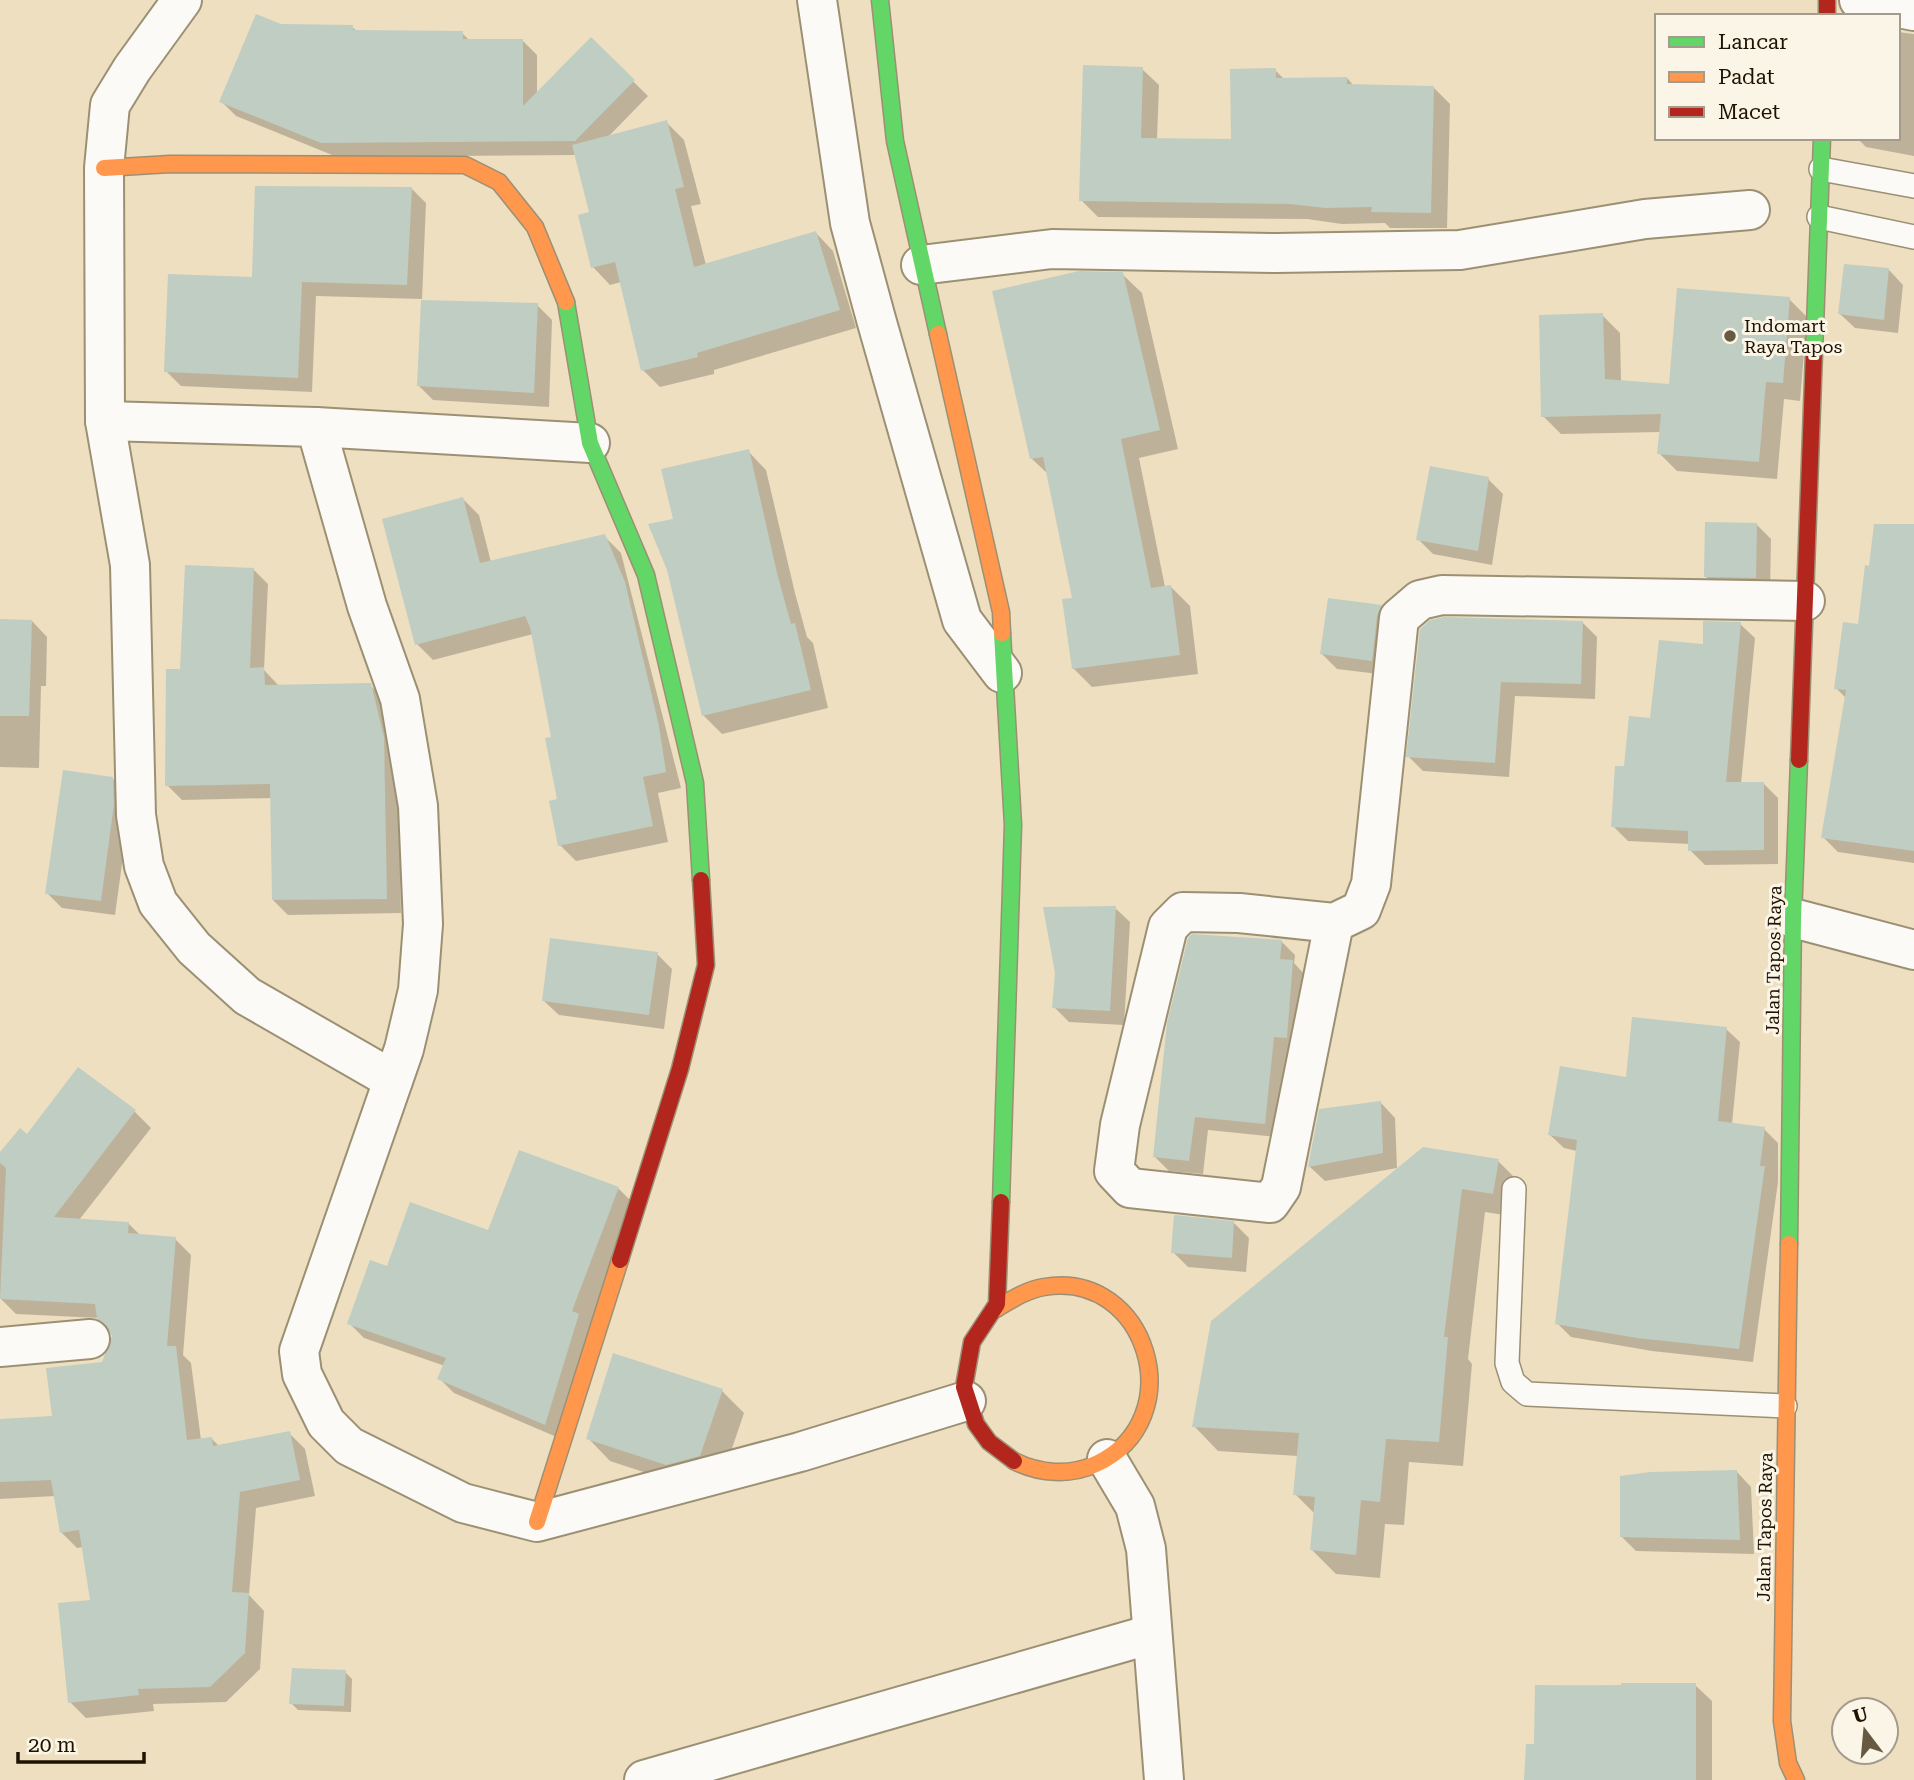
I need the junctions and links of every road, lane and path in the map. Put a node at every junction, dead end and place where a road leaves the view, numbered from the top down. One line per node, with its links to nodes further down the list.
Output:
1 (183, 0): 7 (street)
2 (817, 0): 18 (street)
3 (880, 0): 13 (street)
4 (1859, 0): 5 (street)
5 (1914, 11)
6 (1822, 140): 8 (street, Jalan Tapos Raya)
7 (104, 168): 14 (street); 16 (street)
8 (1821, 169): 9 (lane); 11 (street, Jalan Tapos Raya)
9 (1914, 186)
10 (1750, 210): 13 (street)
11 (1819, 217): 12 (lane); 17 (street, Jalan Tapos Raya)
12 (1914, 237)
13 (921, 265): 18 (street)
14 (105, 421): 15 (street); 22 (street)
15 (316, 427): 16 (street); 22 (street)
16 (590, 443): 30 (street)
17 (1805, 601): 19 (street, Jalan Tapos Raya); 20 (street)
18 (1002, 673): 24 (street)
19 (1793, 918): 21 (street); 28 (street, Jalan Tapos Raya)
20 (1334, 923): 20 (street)
21 (1914, 950)
22 (393, 1080): 30 (street)
23 (1514, 1189): 28 (lane)
24 (996, 1309): 27 (street); 29 (street)
25 (90, 1339): 26 (street)
26 (0, 1347)
27 (966, 1401): 29 (street); 30 (street)
28 (1785, 1406): 34 (street, Jalan Tapos Raya)
29 (1107, 1460): 31 (street)
30 (537, 1522)
31 (1152, 1634): 32 (street); 33 (street)
32 (644, 1780)
33 (1164, 1780)
34 (1796, 1780)

